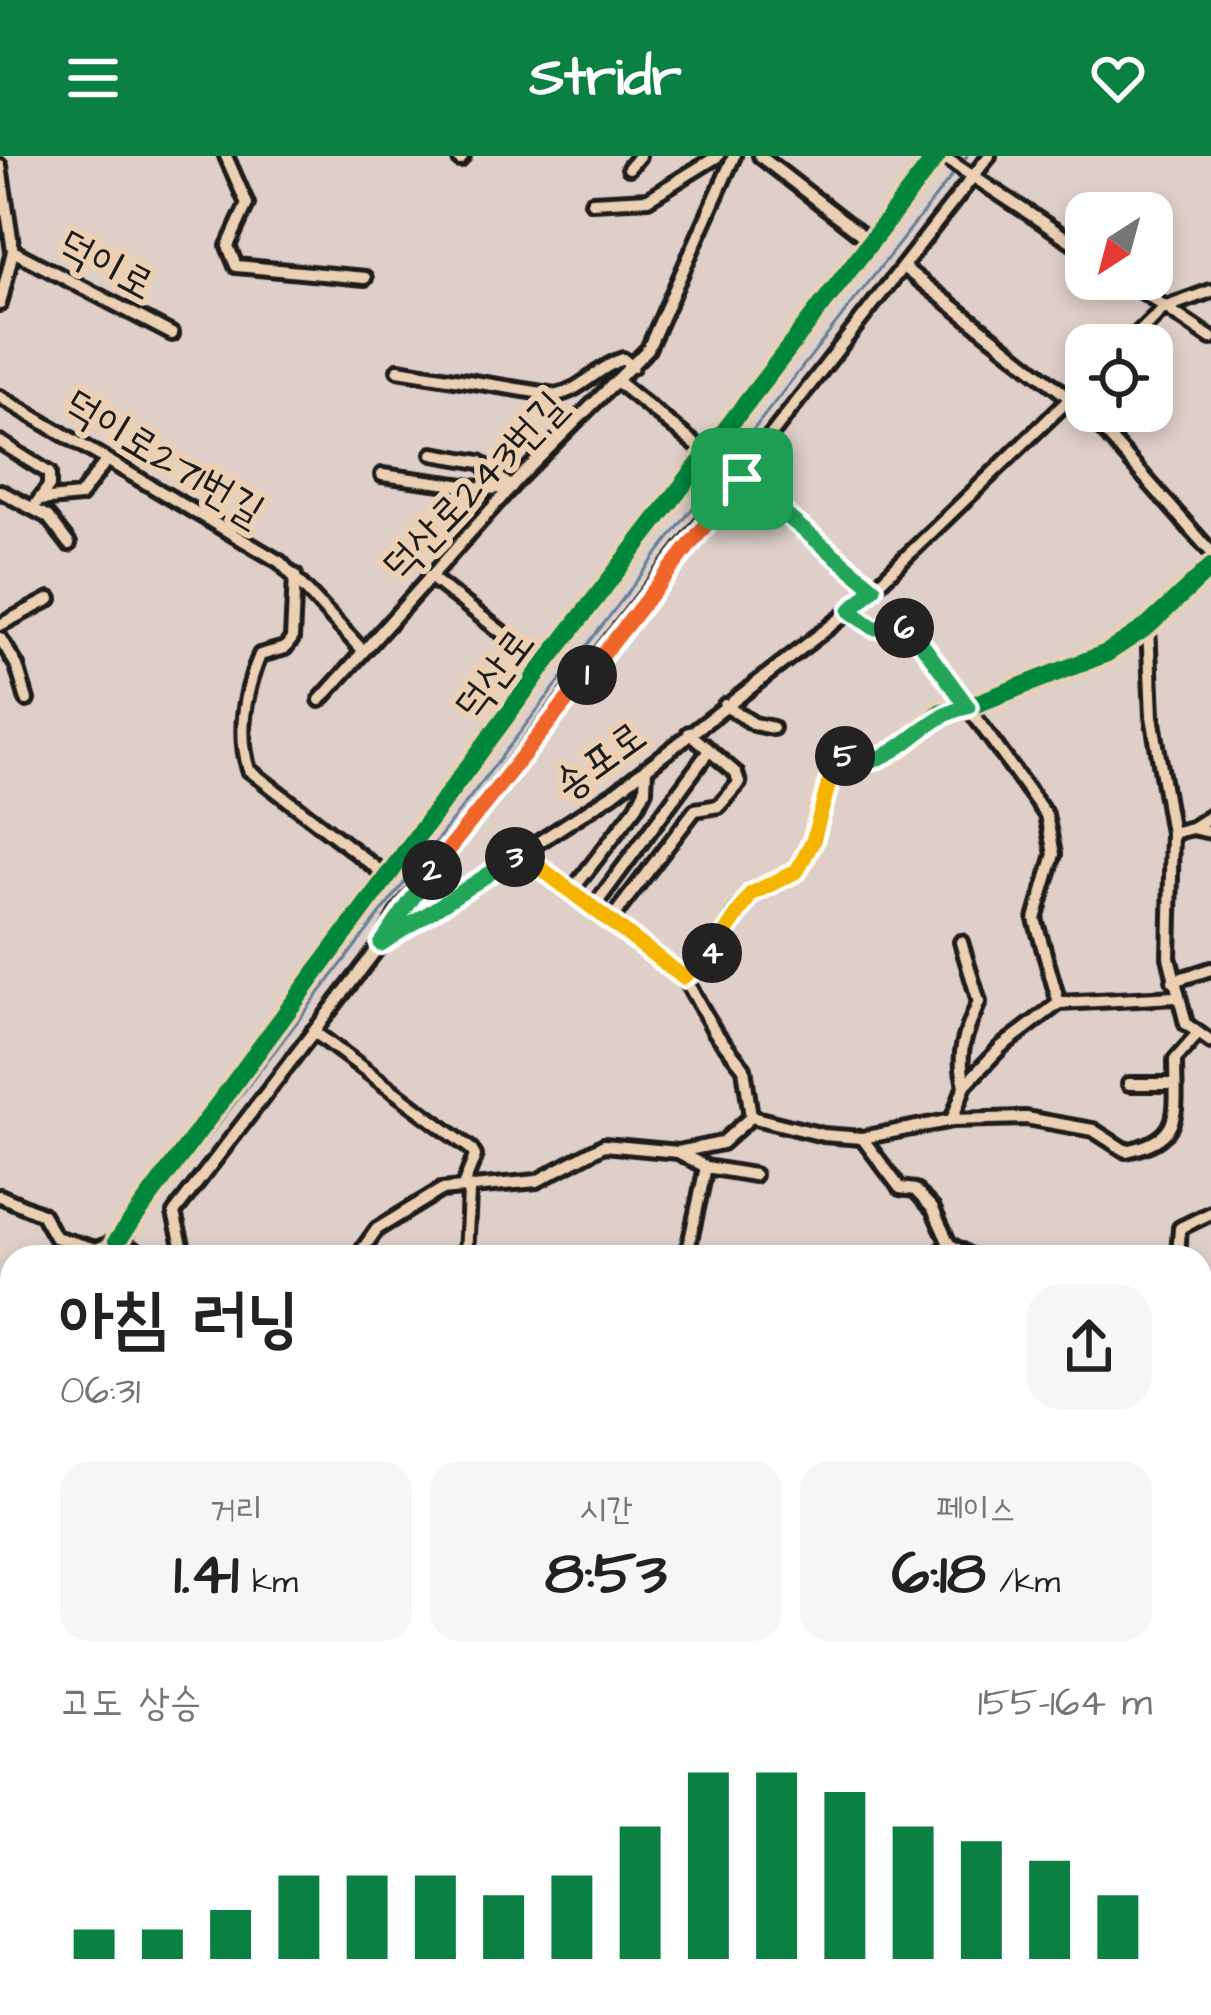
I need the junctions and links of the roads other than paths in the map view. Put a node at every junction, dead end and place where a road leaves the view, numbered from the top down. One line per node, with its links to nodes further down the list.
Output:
1 (226, 156): 16 (street)
2 (639, 156): 9 (street)
3 (718, 156): 11 (street)
4 (734, 156): 24 (street, 덕산로243번길)
5 (760, 156): 13 (street)
6 (989, 156): 10 (street, 덕산로)
7 (941, 157): 10 (street); 13 (street, 덕산로)
8 (0, 166): 14 (street, 덕이로)
9 (629, 168)
10 (970, 175): 12 (street); 15 (street, 덕산로)
11 (592, 202)
12 (1065, 237)
13 (872, 243): 32 (street, 덕산로)
14 (13, 250): 19 (street, 덕이로); 22 (street, 덕이로)
15 (903, 266): 27 (street); 36 (street, 덕산로)
16 (365, 278)
17 (1211, 290): 20 (street)
18 (1153, 300): 20 (street)
19 (0, 304)
20 (1164, 308): 21 (street); 23 (street)
21 (1148, 324)
22 (172, 334)
23 (1209, 334)
24 (632, 367): 25 (street, 덕산로243번길); 26 (street, 덕산로243번길)
25 (398, 370)
26 (619, 383): 32 (street); 37 (street, 덕산로243번길)
27 (1065, 392)
28 (0, 397): 34 (street, 덕이로271번길)
29 (1065, 404): 45 (street, 송포로)
30 (1104, 432): 41 (street)
31 (0, 442): 39 (street)
32 (710, 453): 36 (street); 52 (street, 덕산로)
33 (433, 454): 37 (street)
34 (106, 461): 39 (street); 43 (street, 덕이로271번길)
35 (382, 475): 37 (street)
36 (740, 477): 45 (street); 71 (street, 덕산로)
37 (511, 487): 44 (street, 덕산로243번길)
38 (0, 490): 39 (street)
39 (36, 504): 40 (street)
40 (69, 544)
41 (1211, 553)
42 (1211, 567): 49 (street)
43 (295, 575): 51 (street, 덕이로271번길); 66 (street, 덕이로271번길)
44 (429, 576): 51 (street, 덕산로243번길); 52 (street)
45 (874, 588): 47 (street, 송포로)
46 (50, 598): 48 (street)
47 (850, 611): 55 (street, 송포로); 56 (street)
48 (0, 625)
49 (1148, 626): 56 (street); 64 (street)
50 (0, 638): 53 (street)
51 (363, 651): 54 (street, 덕산로243번길)
52 (544, 664): 66 (street, 덕산로)
53 (27, 700)
54 (320, 700)
55 (725, 705): 57 (street); 58 (street, 송포로)
56 (968, 707): 73 (street); 76 (street)
57 (773, 728)
58 (689, 733): 59 (street); 60 (street, 송포로)
59 (708, 752): 68 (street); 69 (street)
60 (646, 768): 65 (street, 송포로); 67 (street)
61 (1211, 815): 62 (street)
62 (1192, 828): 63 (street); 64 (street)
63 (1211, 832)
64 (1172, 833): 74 (street)
65 (521, 853): 67 (street); 71 (street, 송포로)
66 (388, 877): 94 (street, 덕산로)
67 (572, 892): 68 (street)
68 (593, 908): 69 (street)
69 (610, 921): 73 (street)
70 (961, 942): 82 (street)
71 (381, 944): 77 (street, 송포로)
72 (1211, 968): 74 (street)
73 (683, 977): 83 (street)
74 (1173, 981): 75 (street)
75 (1175, 997): 76 (street); 78 (street)
76 (1059, 1003): 82 (street)
77 (313, 1031): 89 (street); 95 (street, 송포로)
78 (1197, 1035): 79 (street); 81 (street)
79 (1211, 1042)
80 (1129, 1084): 81 (street)
81 (1175, 1084): 84 (street)
82 (965, 1085): 84 (street)
83 (751, 1117): 85 (street); 86 (street)
84 (952, 1120): 85 (street)
85 (862, 1138): 92 (street)
86 (678, 1152): 87 (street); 89 (street)
87 (706, 1167): 88 (street); 98 (street)
88 (754, 1175)
89 (467, 1189): 96 (street); 97 (street)
90 (0, 1196): 93 (street)
91 (1211, 1213): 99 (street)
92 (949, 1244)
93 (82, 1245)
94 (135, 1245)
95 (182, 1245)
96 (363, 1245)
97 (466, 1245)
98 (689, 1245)
99 (1179, 1245)

